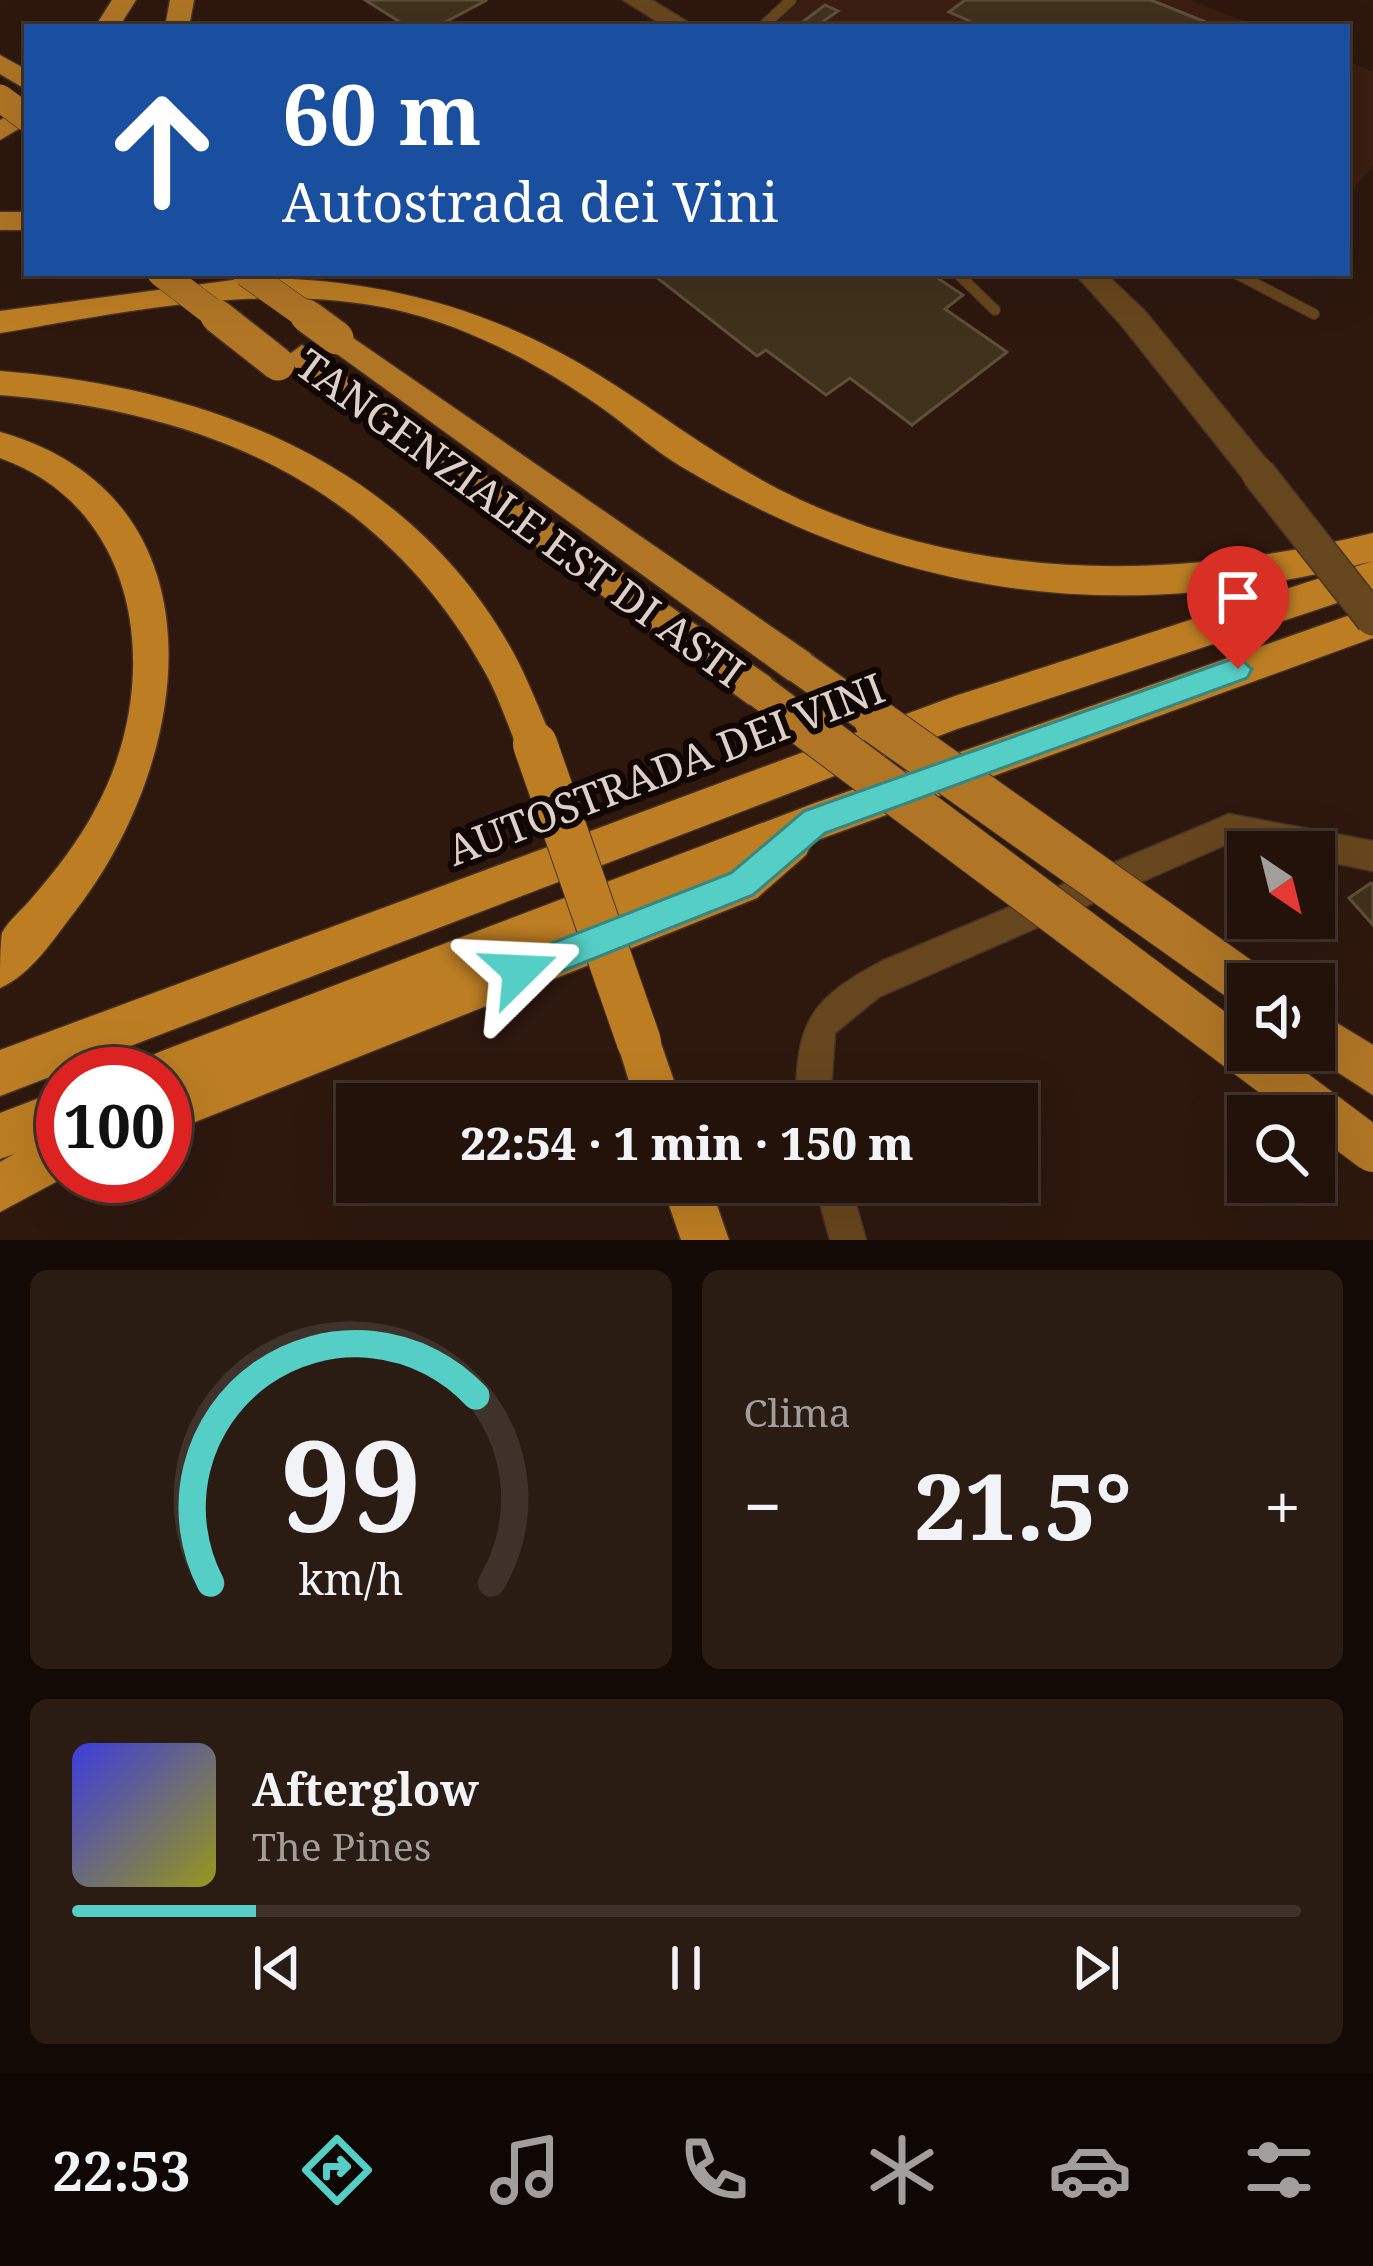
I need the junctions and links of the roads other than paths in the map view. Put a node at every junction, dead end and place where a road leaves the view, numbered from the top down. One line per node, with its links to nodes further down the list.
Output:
1 (635, 0): 3 (street)
2 (791, 0): 4 (lane)
3 (679, 24)
4 (765, 24)
5 (165, 276): 16 (highway, bridge)
6 (191, 276): 16 (highway, TANGENZIALE EST DI ASTI)
7 (251, 276): 15 (highway, TANGENZIALE EST DI ASTI, bridge)
8 (279, 276): 15 (highway)
9 (960, 276): 12 (lane)
10 (1091, 276): 21 (street, bridge)
11 (1241, 276): 13 (lane)
12 (994, 310)
13 (1314, 314)
14 (0, 322): 19 (highway)
15 (348, 334): 25 (highway, TANGENZIALE EST DI ASTI, bridge)
16 (290, 360): 35 (highway, TANGENZIALE EST DI ASTI, bridge)
17 (0, 383): 30 (highway, bridge)
18 (0, 445): 24 (highway)
19 (1373, 547)
20 (1373, 576): 29 (highway, AUTOSTRADA DEI VINI)
21 (1373, 621): 22 (highway)
22 (815, 822): 27 (highway); 32 (highway)
23 (1373, 856): 31 (street)
24 (0, 965)
25 (1227, 970)
26 (1335, 1046): 28 (highway)
27 (192, 1062)
28 (1373, 1072)
29 (0, 1073)
30 (652, 1083)
31 (813, 1083)
32 (192, 1101)
33 (36, 1122): 34 (highway)
34 (0, 1136)
35 (1373, 1150)
36 (36, 1167): 37 (highway)
37 (0, 1188)
38 (692, 1203): 40 (highway)
39 (838, 1203): 41 (street)
40 (705, 1240)
41 (848, 1240)

